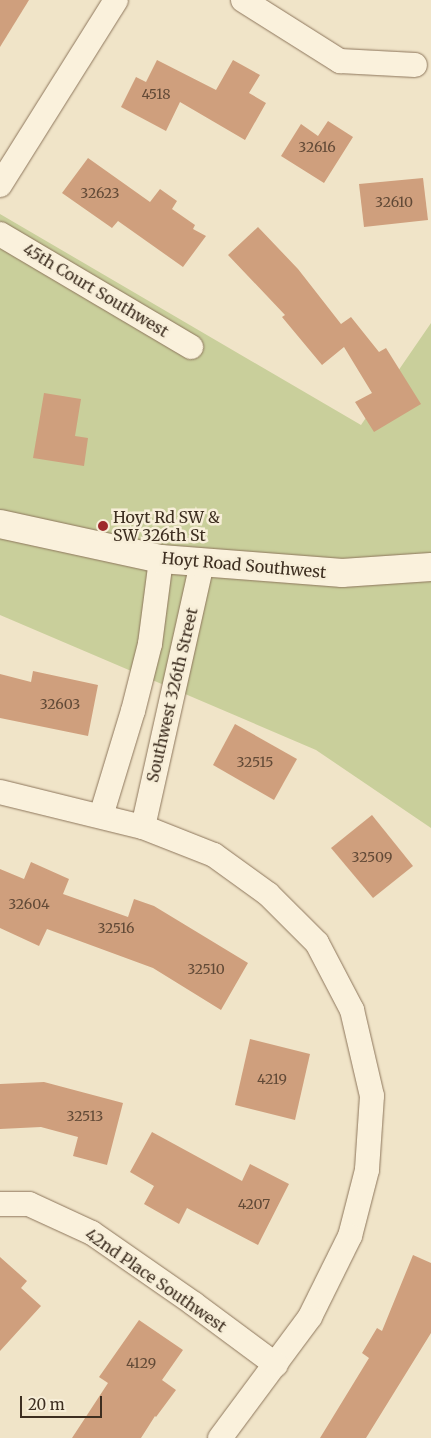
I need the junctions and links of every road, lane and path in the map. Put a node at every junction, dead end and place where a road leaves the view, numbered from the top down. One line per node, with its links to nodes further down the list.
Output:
1 (116, 0): 4 (street)
2 (243, 0): 3 (street)
3 (415, 65)
4 (0, 185)
5 (0, 234): 6 (street, 45th Court Southwest)
6 (191, 347)
7 (0, 524): 8 (main road, Hoyt Road Southwest)
8 (161, 559): 9 (main road, Hoyt Road Southwest); 12 (street, Southwest 326th Street)
9 (202, 562): 10 (main road, Hoyt Road Southwest); 13 (street, Southwest 326th Street)
10 (431, 567)
11 (0, 792): 12 (street)
12 (101, 816): 13 (street)
13 (143, 827): 15 (street)
14 (0, 1204): 15 (street, 42nd Place Southwest)
15 (276, 1365): 16 (street)
16 (220, 1438)

